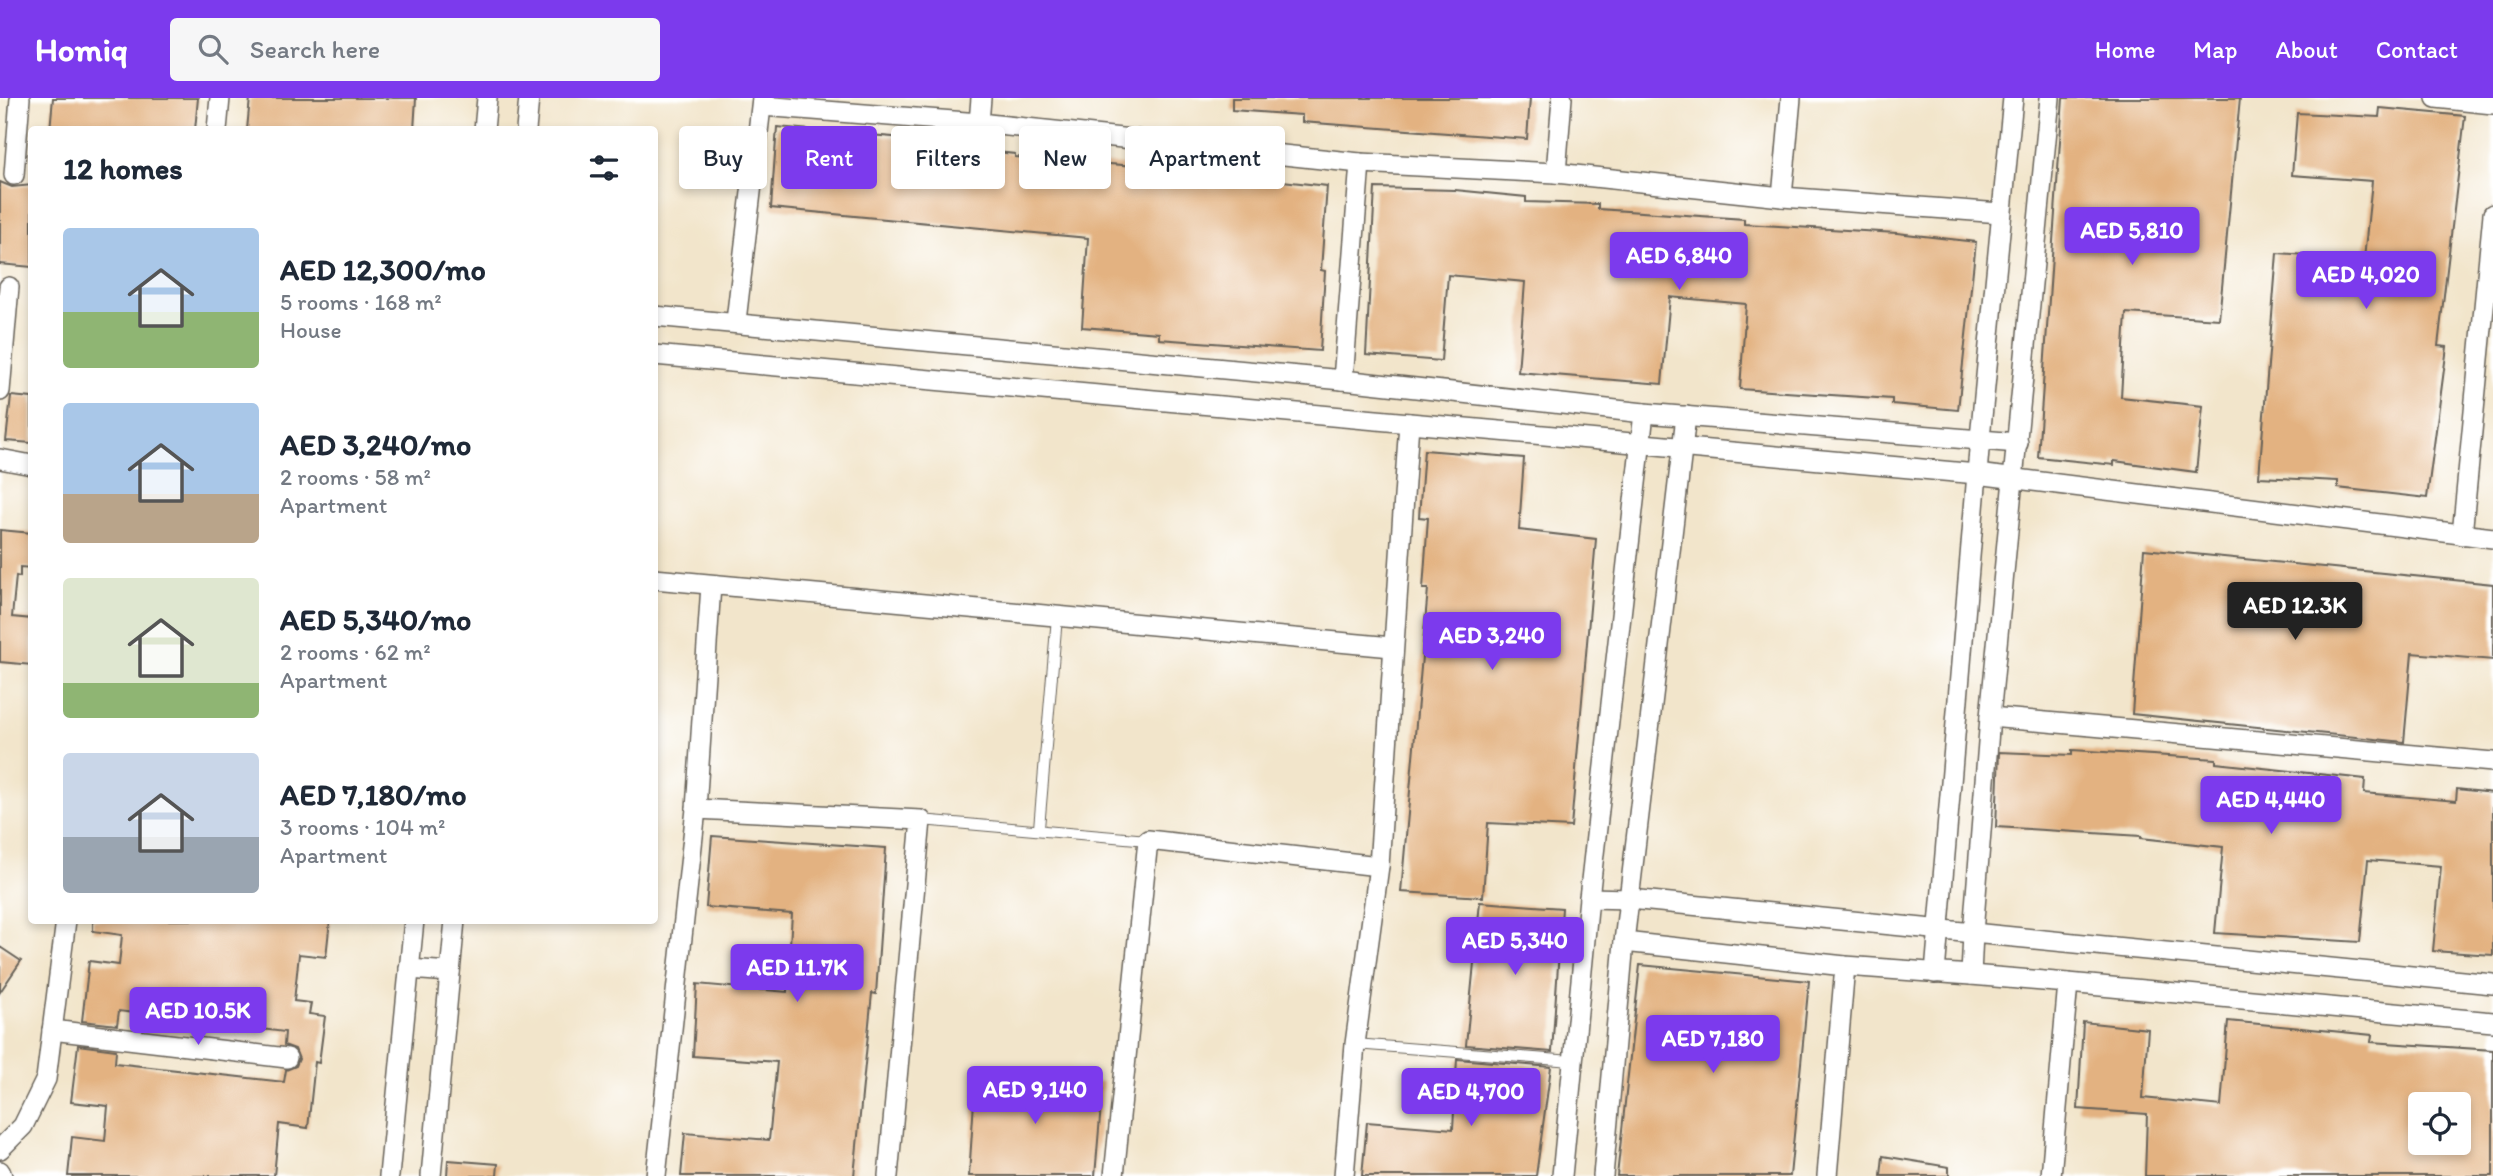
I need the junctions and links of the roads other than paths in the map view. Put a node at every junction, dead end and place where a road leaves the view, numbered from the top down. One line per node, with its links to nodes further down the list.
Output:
1 (20, 98): 19 (street)
2 (220, 98): 14 (street)
3 (487, 98): 15 (street)
4 (529, 98): 16 (street)
5 (981, 98): 13 (street)
6 (1562, 98): 18 (street)
7 (1791, 98): 20 (street)
8 (2013, 98): 21 (street)
9 (2050, 98): 33 (street)
10 (2436, 98): 12 (street)
11 (762, 102): 13 (street); 25 (street)
12 (2493, 104)
13 (979, 123): 17 (street)
14 (217, 126)
15 (484, 126)
16 (526, 126)
17 (1360, 163): 18 (street); 27 (street)
18 (1556, 173): 20 (street)
19 (14, 175)
20 (1782, 197): 21 (street)
21 (2001, 213): 32 (street)
22 (2493, 214): 40 (street)
23 (9, 287): 28 (street)
24 (658, 316): 25 (street)
25 (736, 321): 27 (street)
26 (658, 355): 31 (street)
27 (1343, 380): 29 (street)
28 (0, 391)
29 (1644, 412): 30 (street); 34 (street)
30 (1686, 416): 32 (street); 35 (street)
31 (1409, 423): 34 (street); 45 (street)
32 (1980, 438): 33 (street); 38 (street)
33 (2018, 443): 39 (street)
34 (1639, 446): 35 (street); 53 (street)
35 (1684, 447): 38 (street); 54 (street)
36 (0, 459): 37 (street)
37 (28, 463)
38 (1977, 474): 39 (street); 58 (street)
39 (2015, 480): 40 (street); 46 (street)
40 (2462, 535): 41 (street)
41 (2493, 538)
42 (658, 579): 43 (street)
43 (711, 585): 44 (street); 48 (street)
44 (1057, 617): 45 (street); 50 (lane)
45 (1392, 647): 52 (street)
46 (1990, 717): 47 (street); 59 (street)
47 (2493, 762)
48 (696, 809): 49 (street); 76 (street)
49 (921, 820): 50 (lane); 77 (street)
50 (1039, 828): 51 (lane)
51 (1148, 840): 52 (street); 78 (street)
52 (1379, 866): 70 (street)
53 (1589, 898): 54 (street); 72 (street)
54 (1630, 899): 58 (street); 60 (street)
55 (65, 924): 69 (street)
56 (414, 924): 62 (street)
57 (455, 924): 63 (street)
58 (1938, 929): 59 (street); 64 (street)
59 (1973, 933): 65 (street); 67 (street)
60 (1624, 942): 61 (street); 81 (street)
61 (1845, 966): 64 (street); 82 (street)
62 (409, 969): 63 (street); 74 (street)
63 (450, 971): 75 (street)
64 (1935, 972): 65 (street)
65 (1971, 975): 66 (street)
66 (2068, 983): 68 (street); 83 (street)
67 (2493, 984)
68 (2493, 1022)
69 (52, 1030): 71 (street); 73 (street)
70 (1355, 1044): 72 (lane); 79 (street)
71 (288, 1058)
72 (1572, 1061): 80 (street)
73 (0, 1149)
74 (389, 1176)
75 (431, 1176)
76 (656, 1176)
77 (888, 1176)
78 (1114, 1176)
79 (1344, 1176)
80 (1562, 1176)
81 (1603, 1176)
82 (1827, 1176)
83 (2051, 1176)

